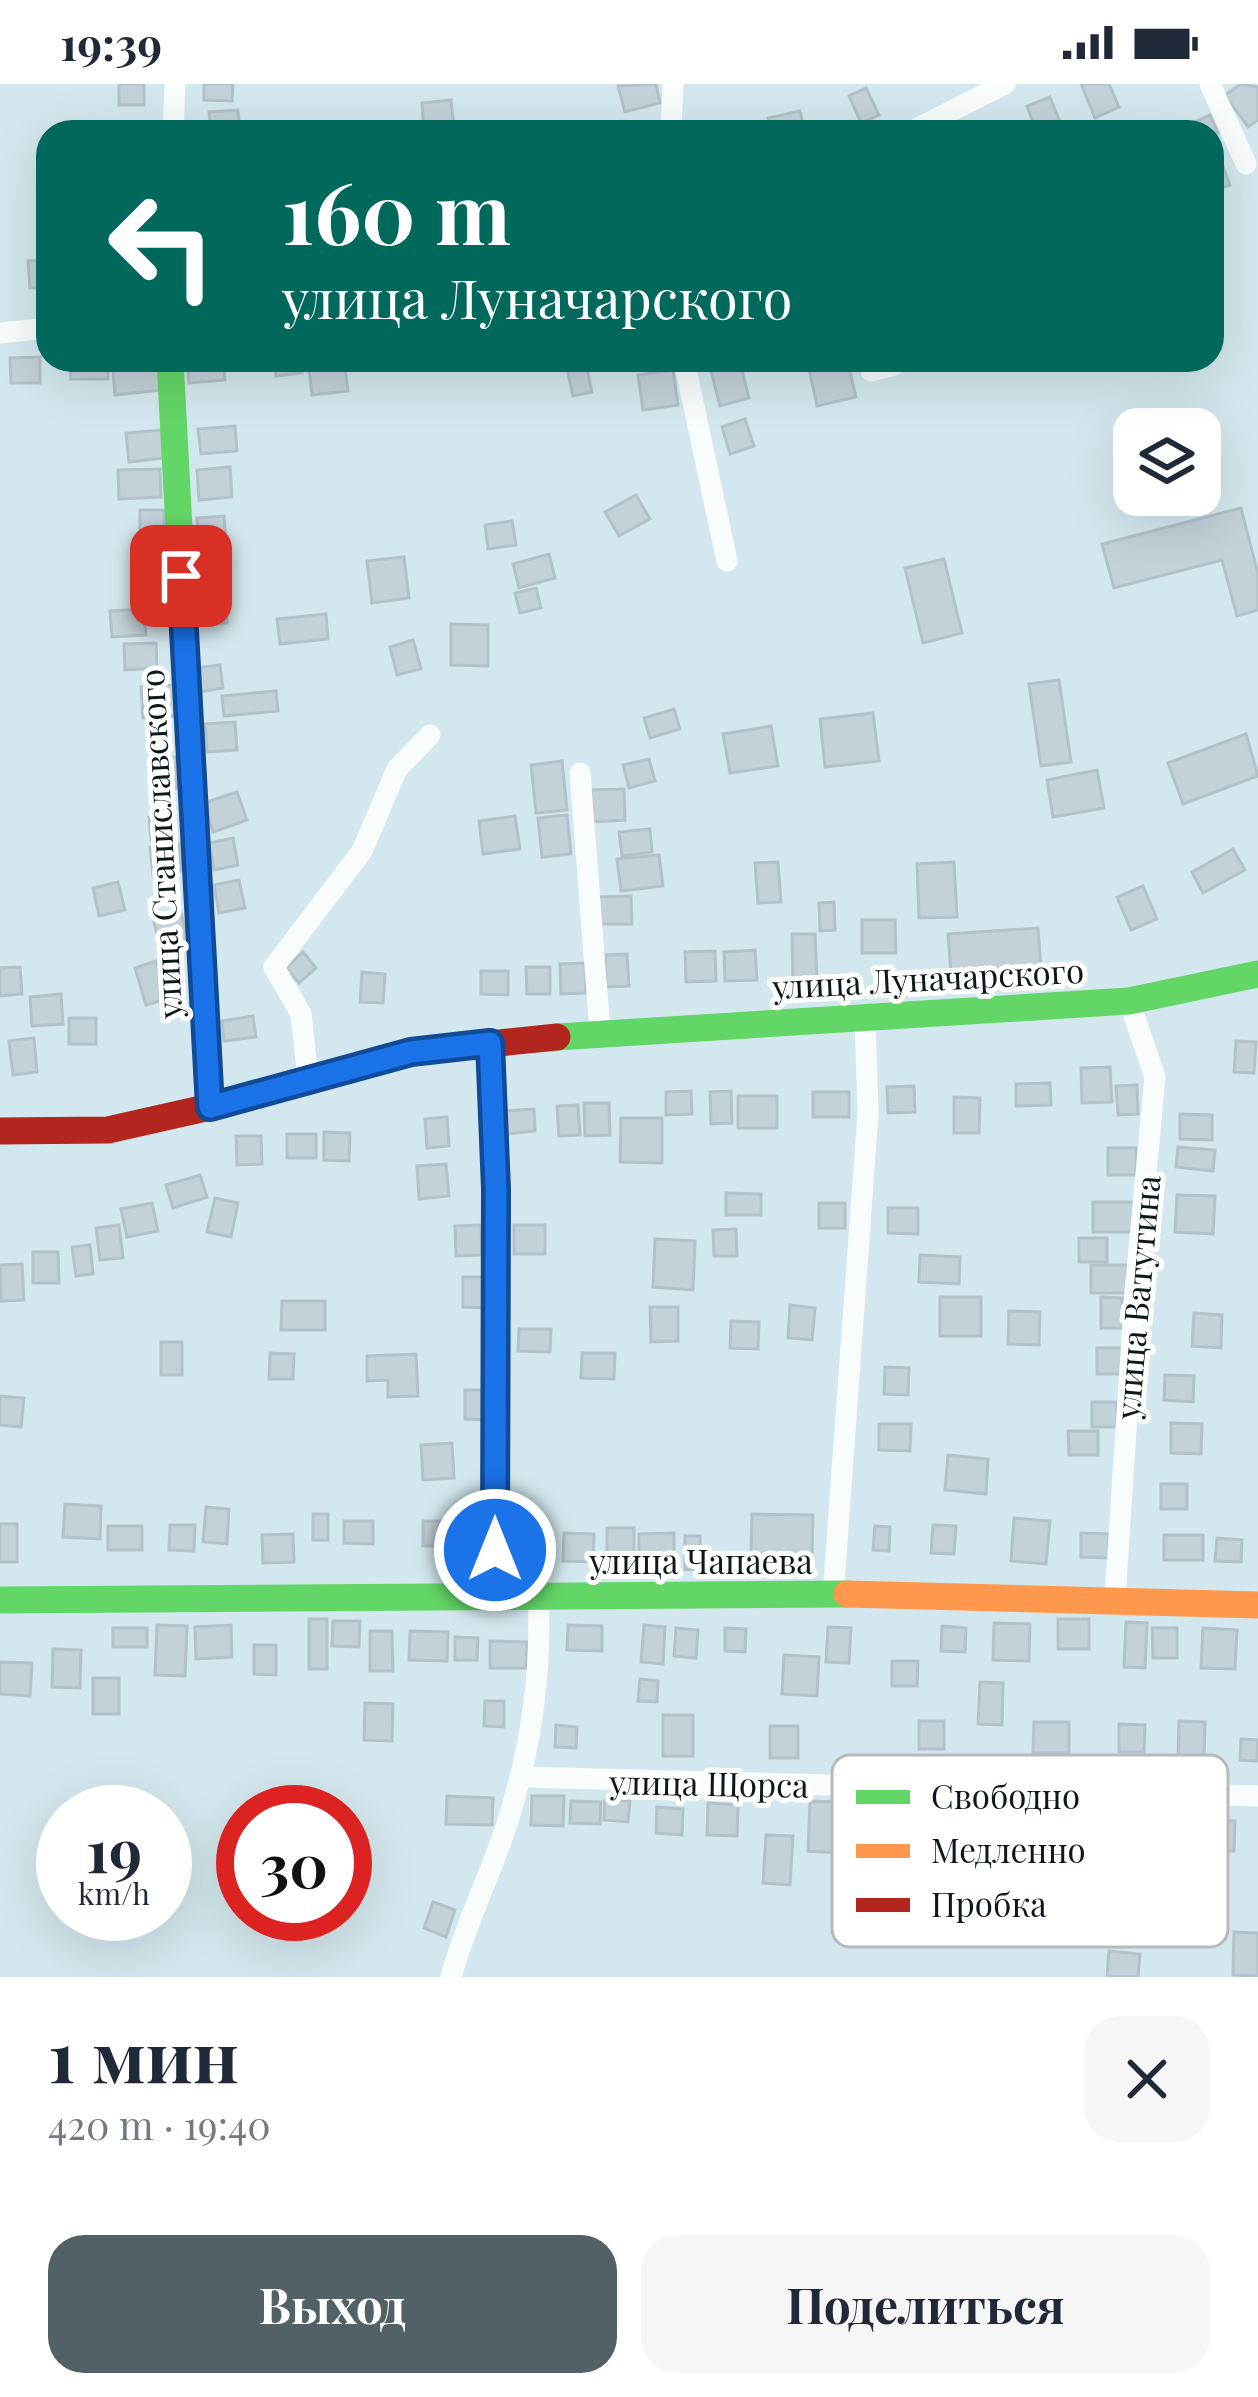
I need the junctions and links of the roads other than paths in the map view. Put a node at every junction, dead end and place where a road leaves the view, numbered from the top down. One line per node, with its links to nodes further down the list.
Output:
1 (175, 84): 5 (street)
2 (674, 84): 6 (street)
3 (1005, 84): 7 (street)
4 (1210, 84): 8 (street)
5 (174, 120)
6 (672, 120)
7 (934, 120)
8 (1246, 164)
9 (36, 329): 10 (street)
10 (0, 333)
11 (171, 372): 22 (main road, улица Станиславского)
12 (687, 372): 13 (street)
13 (727, 560)
14 (430, 735): 21 (street)
15 (580, 773): 19 (street)
16 (1258, 974): 17 (main road, улица Луначарского)
17 (1129, 1001): 18 (main road, улица Луначарского); 27 (street, улица Ватутина)
18 (865, 1018): 19 (main road, улица Луначарского); 26 (street)
19 (600, 1033): 20 (main road, улица Луначарского)
20 (490, 1043): 21 (main road, улица Луначарского); 24 (street)
21 (308, 1079): 22 (main road, улица Луначарского)
22 (210, 1107): 23 (main road, улица Луначарского)
23 (0, 1131)
24 (494, 1595): 25 (main road, улица Чапаева); 28 (main road, улица Чапаева)
25 (538, 1596): 26 (main road, улица Чапаева); 30 (street)
26 (833, 1596): 27 (main road, улица Чапаева)
27 (1114, 1598): 29 (main road, улица Чапаева)
28 (0, 1600)
29 (1258, 1606)
30 (520, 1777): 31 (street, улица Щорса); 34 (street)
31 (832, 1785)
32 (1228, 1795): 33 (street, улица Щорса)
33 (1258, 1796)
34 (451, 1977)

